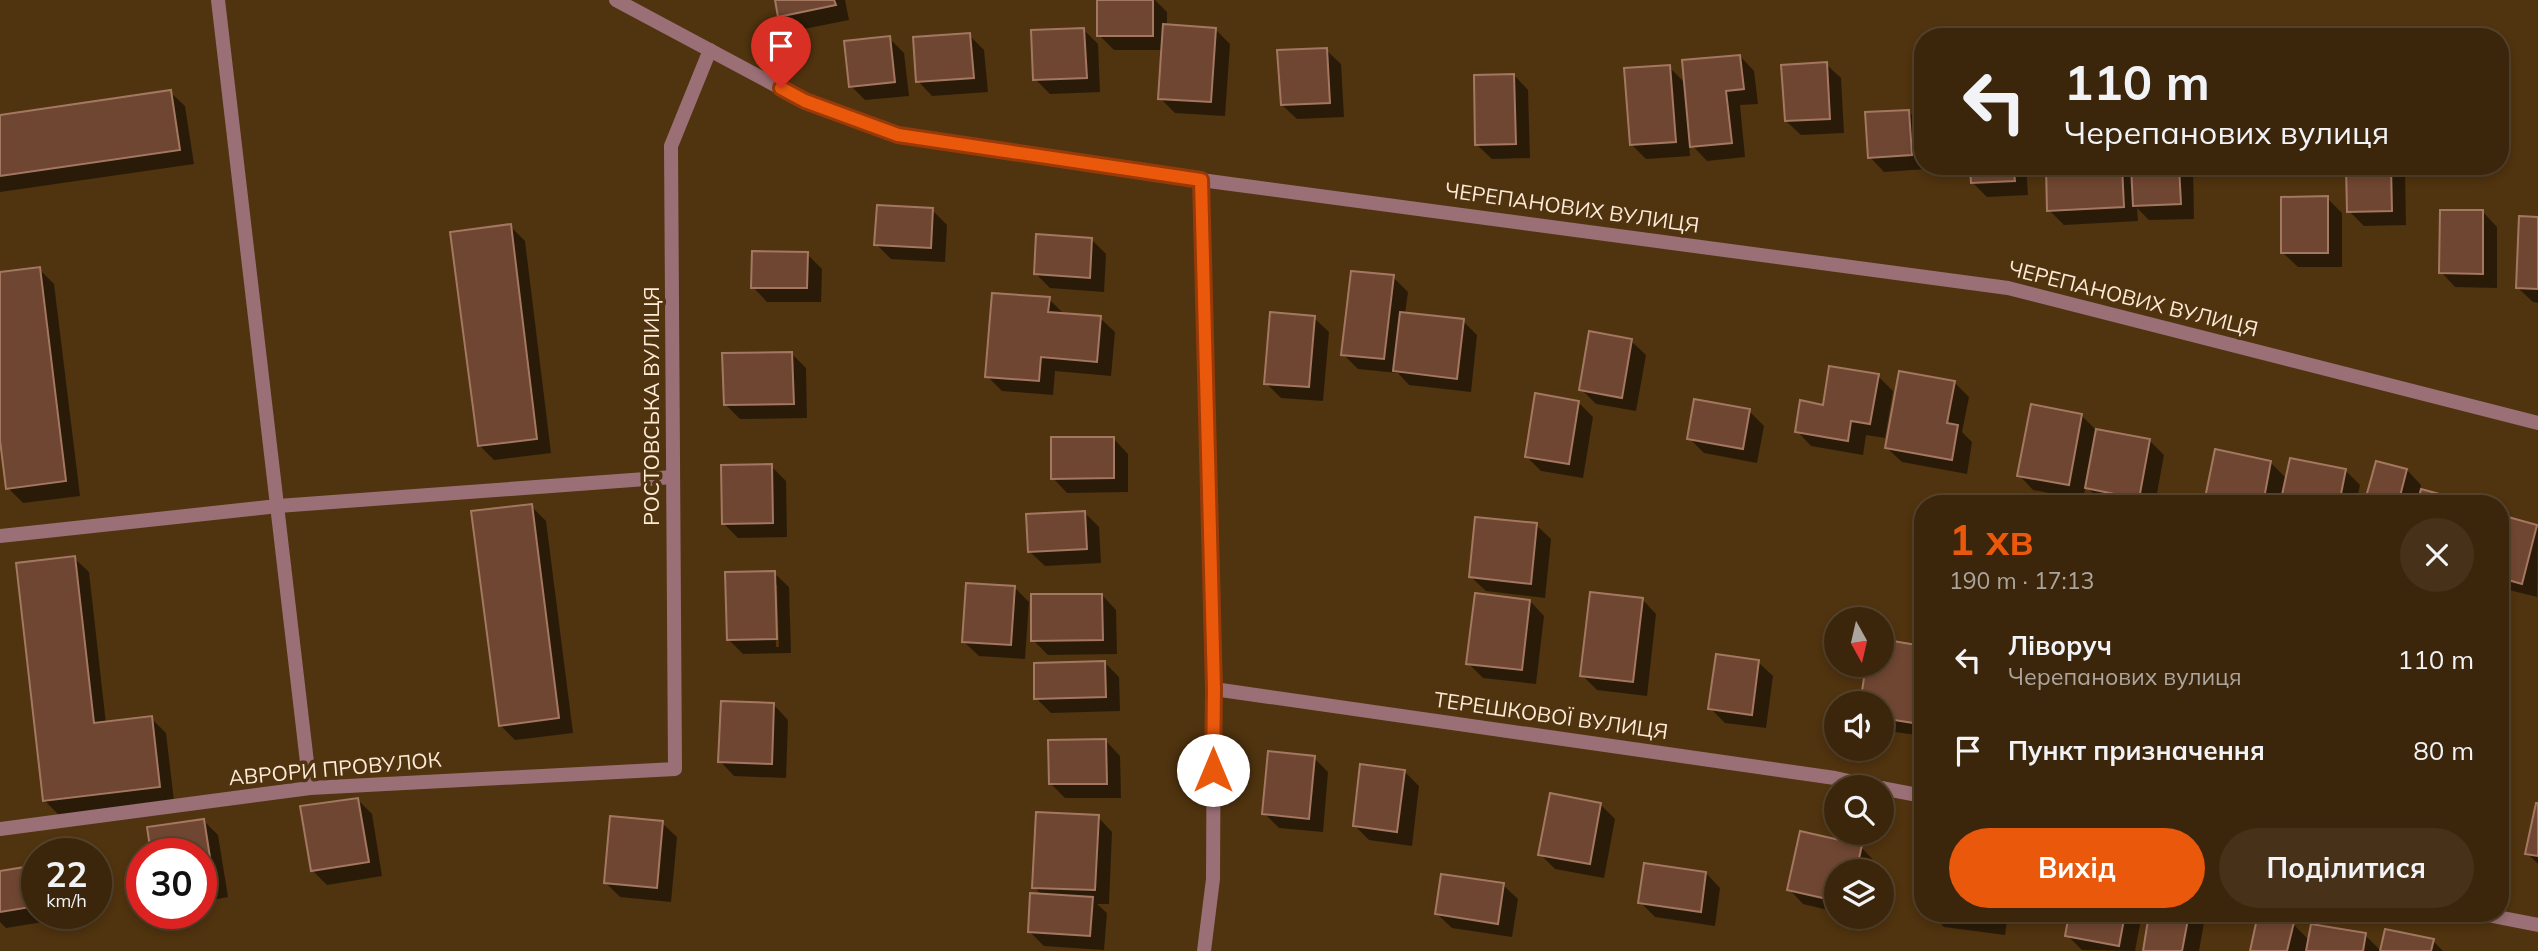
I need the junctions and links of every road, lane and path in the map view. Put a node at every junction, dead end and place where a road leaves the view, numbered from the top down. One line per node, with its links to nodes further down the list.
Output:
1 (218, 0): 7 (street)
2 (616, 0): 3 (street, ЧЕРЕПАНОВИХ ВУЛИЦЯ)
3 (710, 50): 4 (street, ЧЕРЕПАНОВИХ ВУЛИЦЯ); 6 (street, РОСТОВСЬКА ВУЛИЦЯ)
4 (1201, 180): 5 (street, ЧЕРЕПАНОВИХ ВУЛИЦЯ); 9 (street)
5 (2538, 423)
6 (673, 477): 7 (street); 10 (street, РОСТОВСЬКА ВУЛИЦЯ)
7 (278, 506): 8 (street); 12 (street)
8 (0, 536)
9 (1214, 689): 11 (street, ТЕРЕШКОВОЇ ВУЛИЦЯ); 18 (street)
10 (675, 769): 12 (street, АВРОРИ ПРОВУЛОК)
11 (1824, 776)
12 (310, 788): 15 (street, АВРОРИ ПРОВУЛОК)
13 (1894, 790): 14 (street, ТЕРЕШКОВОЇ ВУЛИЦЯ)
14 (1914, 794)
15 (0, 829)
16 (2509, 919): 17 (street)
17 (2538, 925)
18 (1204, 951)

